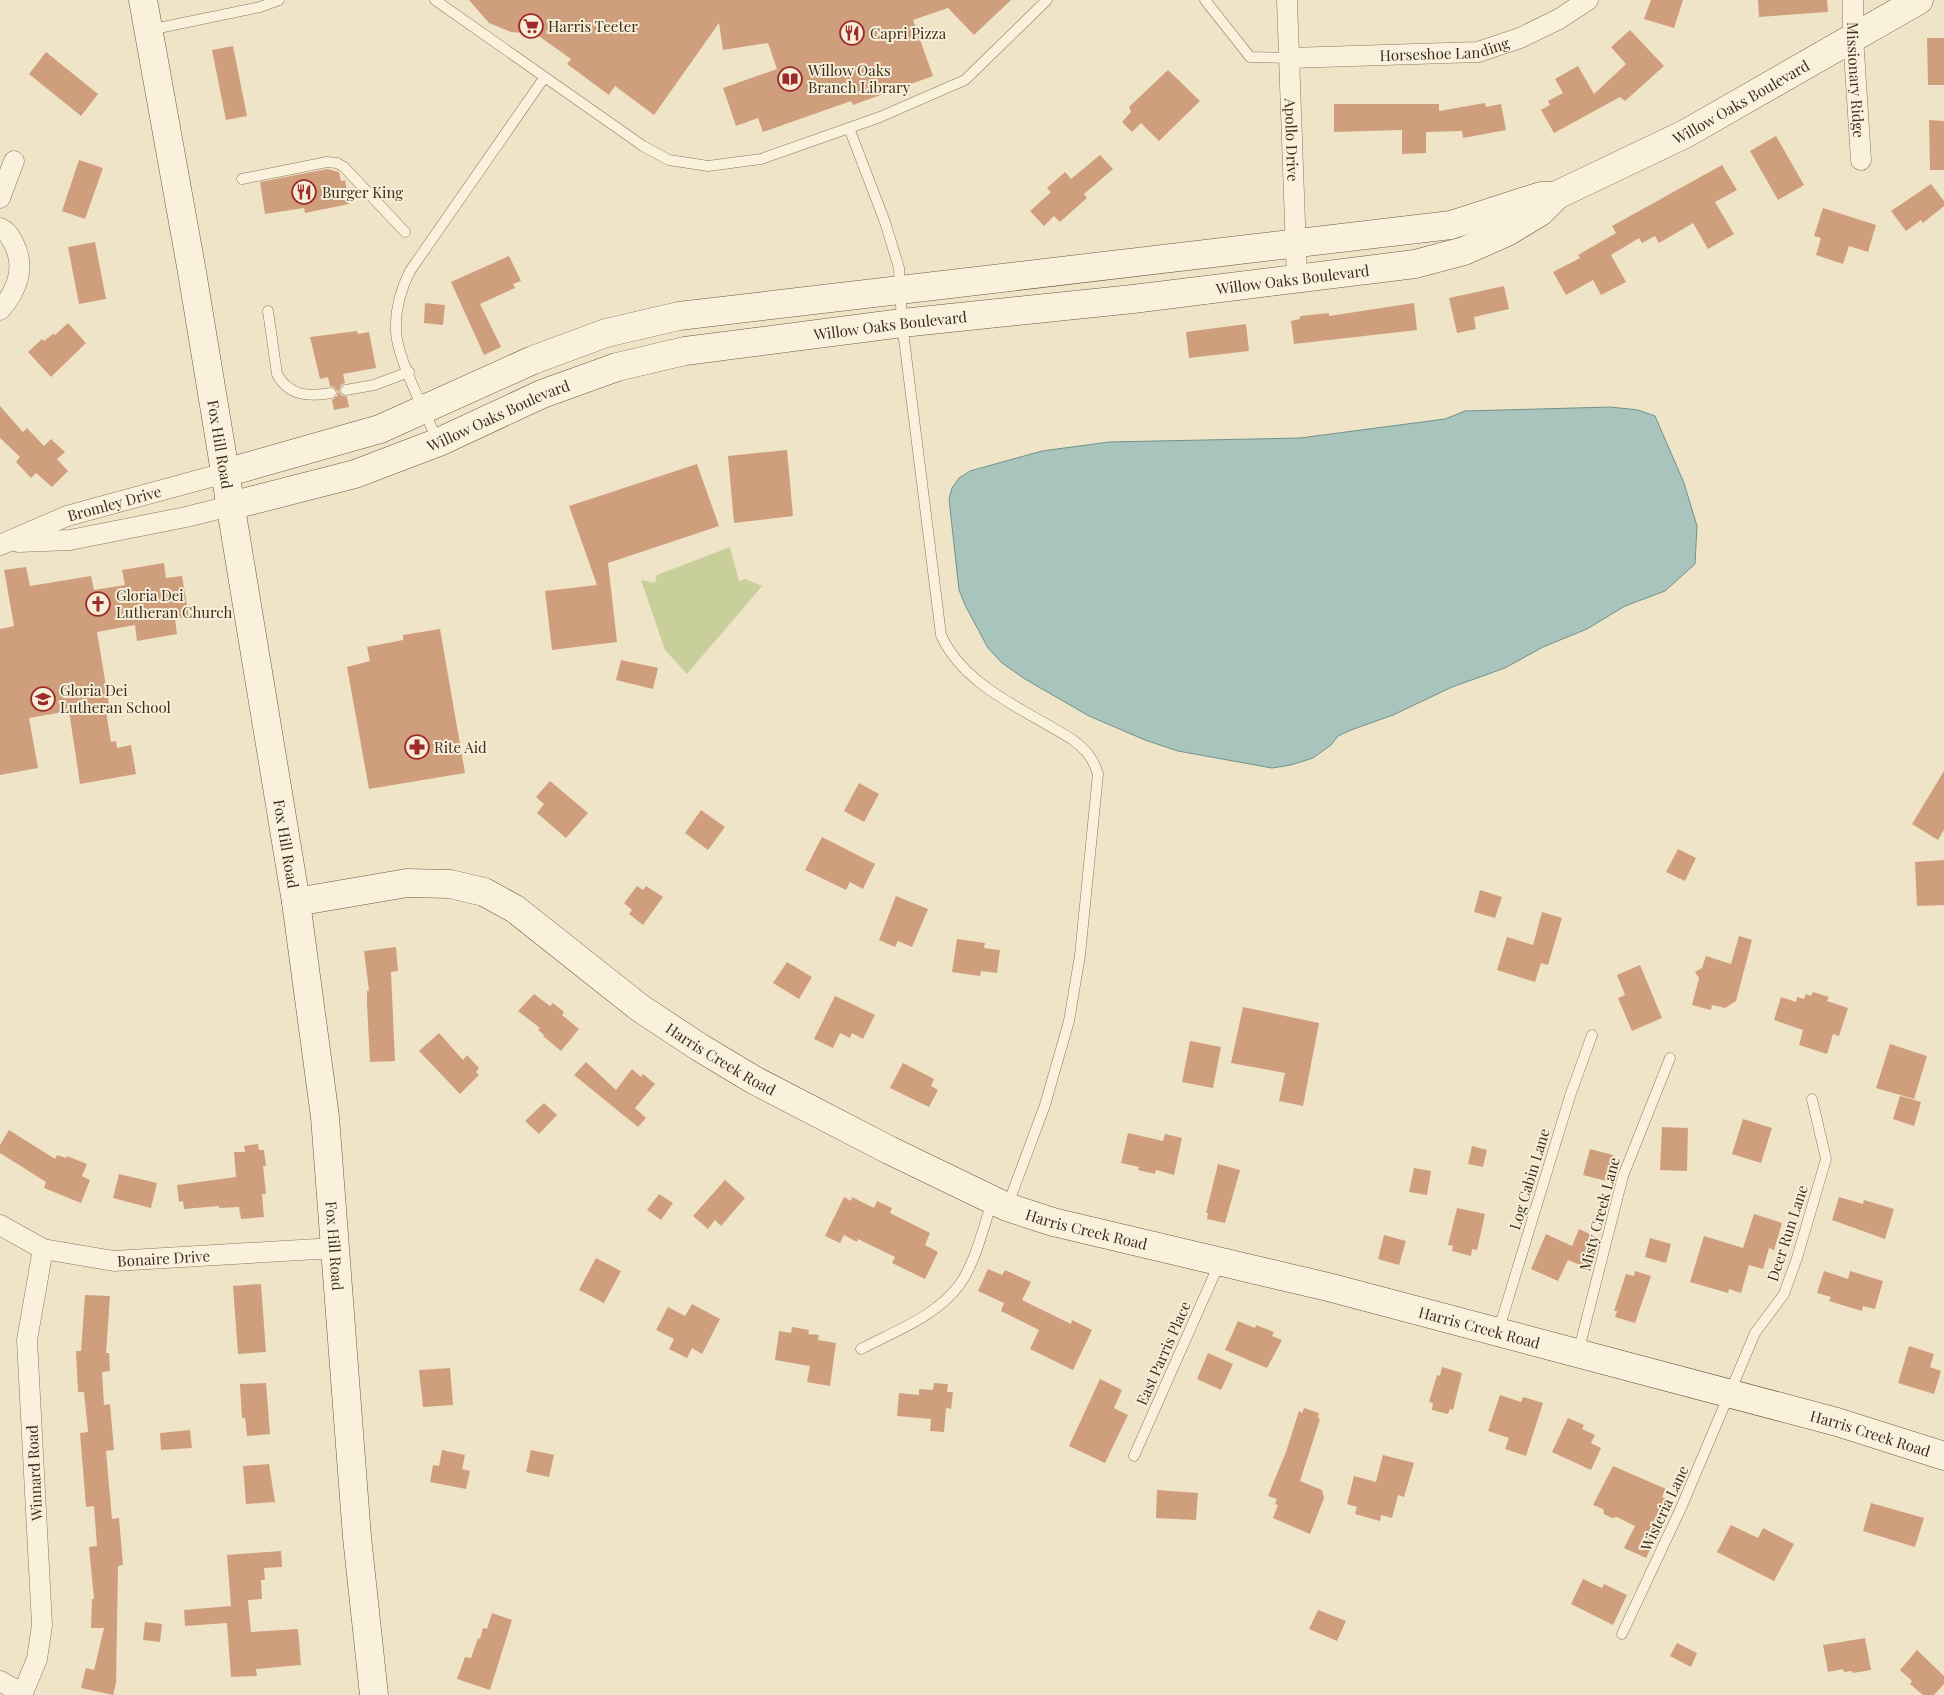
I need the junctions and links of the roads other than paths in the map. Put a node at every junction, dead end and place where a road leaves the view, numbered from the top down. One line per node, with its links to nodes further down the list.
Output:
1 (142, 0): 10 (street, Fox Hill Road)
2 (279, 0): 10 (lane)
3 (434, 0): 13 (lane)
4 (1047, 0): 14 (lane)
5 (1205, 0): 12 (lane)
6 (1288, 0): 12 (street, Apollo Drive)
7 (1588, 0): 12 (street, Horseshoe Landing)
8 (1853, 0): 11 (street, Missionary Ridge)
9 (1919, 0): 11 (street, Willow Oaks Boulevard)
10 (148, 30): 33 (street, Fox Hill Road)
11 (1853, 37): 16 (street, Missionary Ridge); 18 (street, Willow Oaks Boulevard)
12 (1290, 58): 22 (street, Apollo Drive)
13 (544, 78): 14 (lane); 28 (lane)
14 (849, 128): 24 (lane)
15 (14, 160): 19 (street)
16 (1861, 160)
17 (242, 179): 21 (lane)
18 (1557, 195): 22 (street, Willow Oaks Boulevard); 23 (street, Willow Oaks Boulevard)
19 (0, 198)
20 (0, 228): 25 (street)
21 (405, 232)
22 (1295, 242): 23 (street, Apollo Drive); 24 (street, Willow Oaks Boulevard)
23 (1296, 279): 27 (street, Willow Oaks Boulevard)
24 (901, 288): 27 (lane); 31 (street, Willow Oaks Boulevard)
25 (0, 310)
26 (268, 311): 30 (lane)
27 (902, 323): 32 (street, Willow Oaks Boulevard); 40 (lane)
28 (409, 372): 29 (lane); 31 (lane)
29 (346, 390)
30 (331, 393)
31 (424, 410): 32 (lane); 33 (street, Willow Oaks Boulevard)
32 (439, 442): 34 (street, Willow Oaks Boulevard)
33 (225, 473): 34 (street, Fox Hill Road); 35 (street, Bromley Drive)
34 (230, 506): 35 (street, Bromley Drive); 36 (street, Fox Hill Road)
35 (3, 540)
36 (296, 902): 40 (street, Harris Creek Road); 42 (street, Fox Hill Road)
37 (1592, 1035): 45 (lane, Log Cabin Lane)
38 (1670, 1058): 47 (lane, Misty Creek Lane)
39 (1812, 1099): 48 (lane, Deer Run Lane)
40 (1000, 1204): 44 (street, Harris Creek Road); 46 (lane)
41 (0, 1225): 43 (street, Bonaire Drive)
42 (334, 1248): 43 (street, Bonaire Drive); 54 (street, Fox Hill Road)
43 (43, 1249): 53 (street, Winnard Road)
44 (1220, 1263): 45 (street, Harris Creek Road); 49 (lane, East Parris Place)
45 (1498, 1332): 47 (street, Harris Creek Road)
46 (861, 1349)
47 (1578, 1354): 48 (street, Harris Creek Road)
48 (1731, 1394): 50 (street, Harris Creek Road); 51 (lane, Wisteria Lane)
49 (1134, 1456)
50 (1944, 1456)
51 (1622, 1634)
52 (0, 1681): 53 (street)
53 (23, 1694)
54 (374, 1695)

